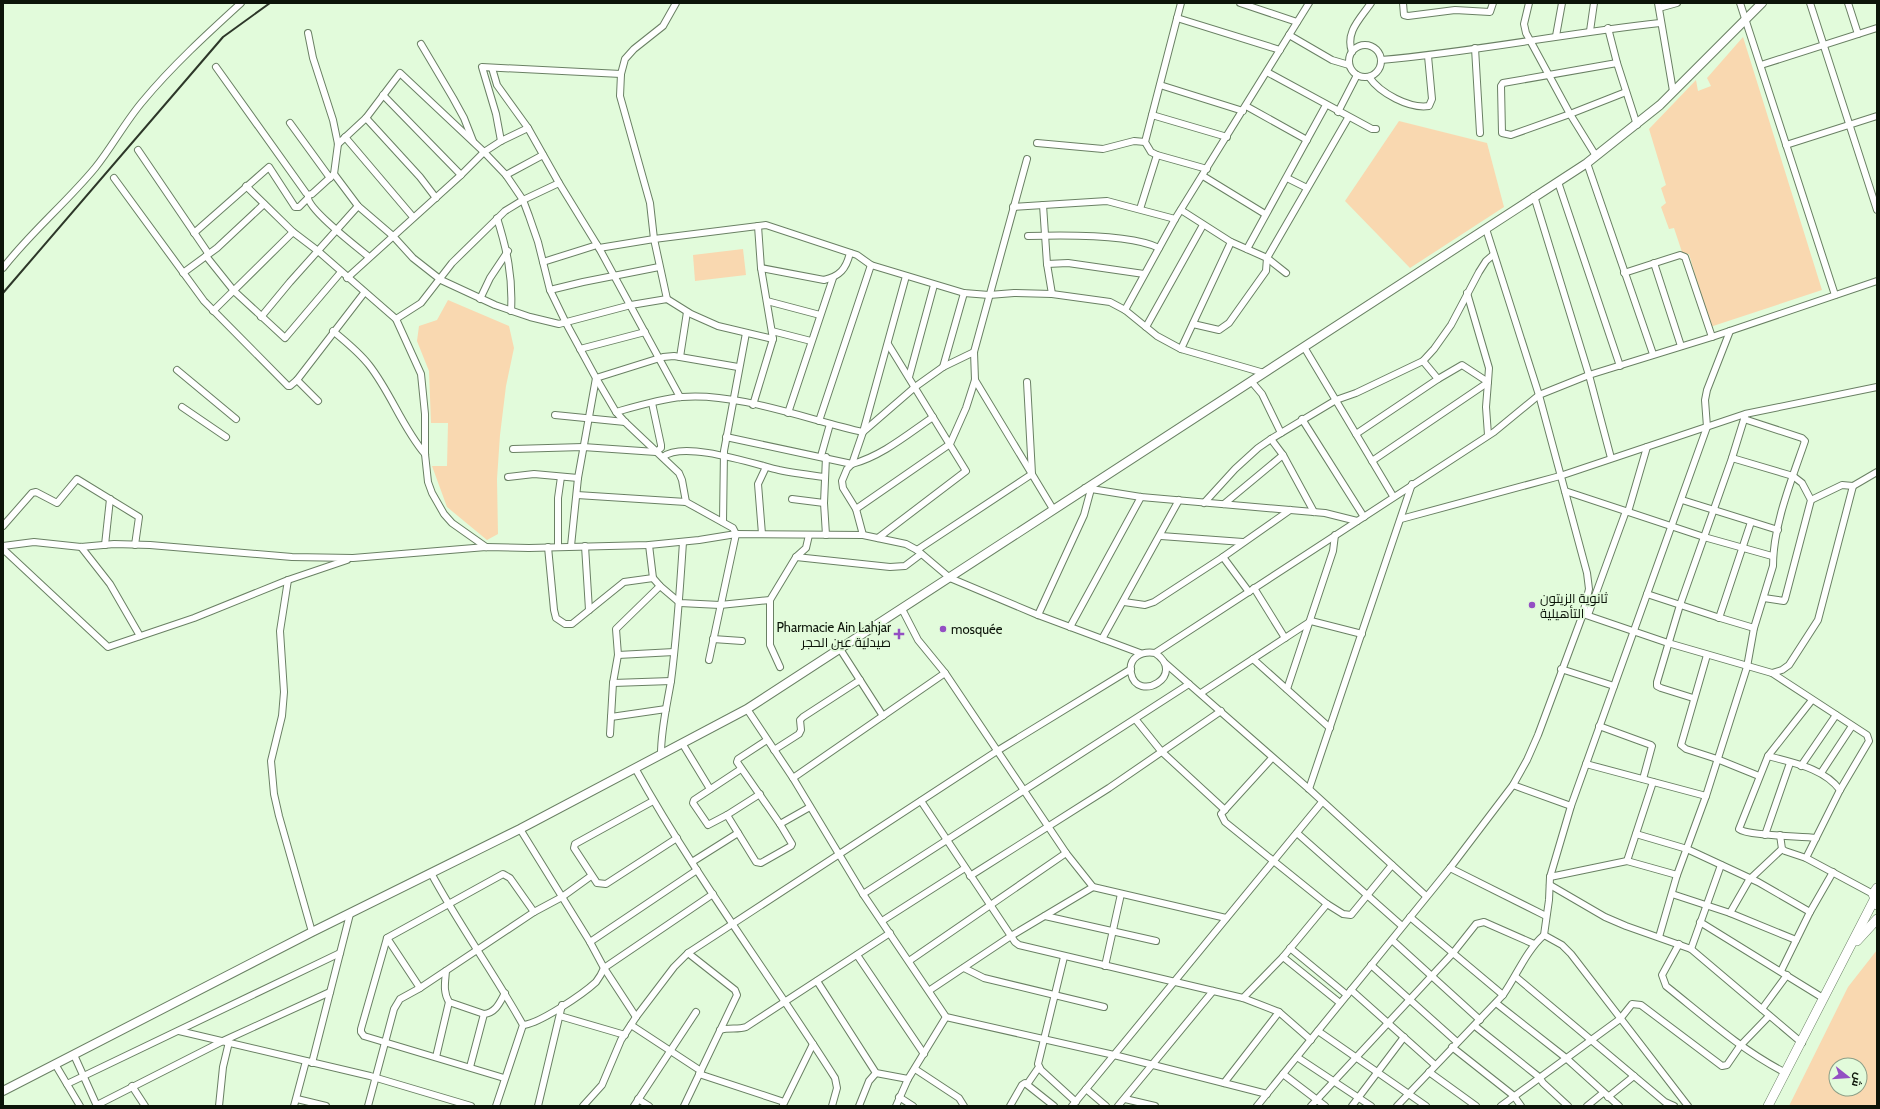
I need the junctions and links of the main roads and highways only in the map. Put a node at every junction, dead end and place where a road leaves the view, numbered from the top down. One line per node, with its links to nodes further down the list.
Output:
1 (1762, 3): 5 (main road)
2 (1875, 897): 4 (main road)
3 (1877, 919): 4 (main road)
4 (1848, 951): 6 (main road)
5 (3, 1091)
6 (1768, 1106)

